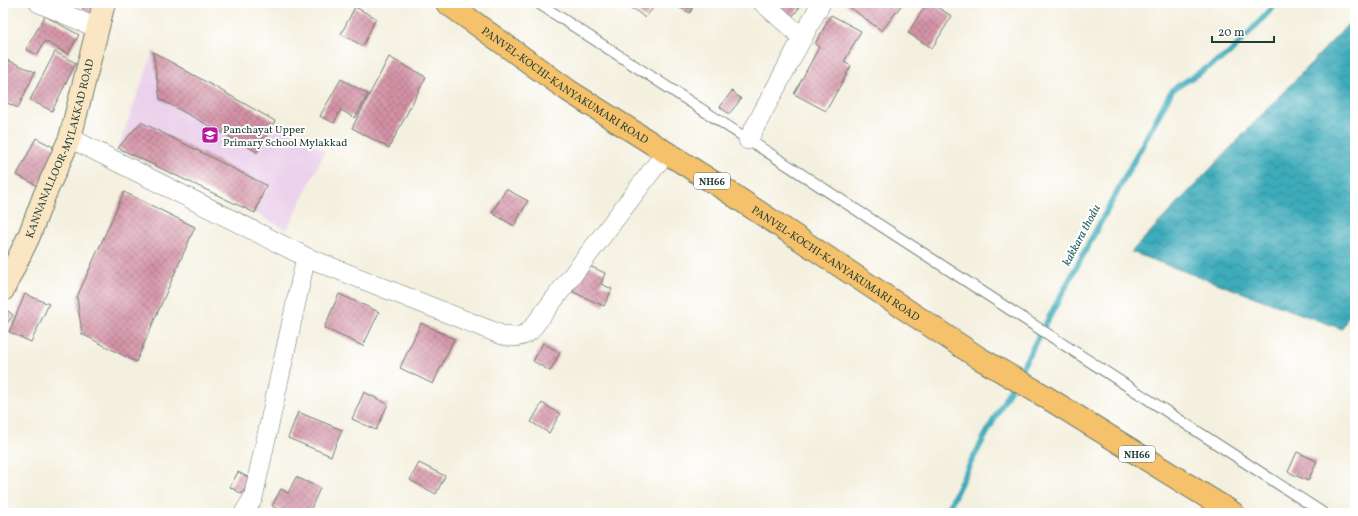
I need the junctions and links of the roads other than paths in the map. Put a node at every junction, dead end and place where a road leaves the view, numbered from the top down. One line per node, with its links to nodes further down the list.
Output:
1 (39, 3): 7 (street)
2 (104, 3): 7 (main road, KANNANALLOOR-MYLAKKAD ROAD)
3 (447, 3): 11 (highway, PANVEL-KOCHI-KANYAKUMARI ROAD / NH66)
4 (538, 3): 10 (lane)
5 (763, 3): 8 (street)
6 (821, 3): 8 (street)
7 (97, 28): 9 (main road, KANNANALLOOR-MYLAKKAD ROAD)
8 (803, 38): 10 (street)
9 (70, 138): 12 (street); 13 (main road, KANNANALLOOR-MYLAKKAD ROAD)
10 (748, 140): 16 (lane)
11 (666, 152): 12 (street); 15 (highway, PANVEL-KOCHI-KANYAKUMARI ROAD / NH66)
12 (306, 257): 14 (street)
13 (3, 290)
14 (244, 513)
15 (1233, 513)
16 (1323, 513)

